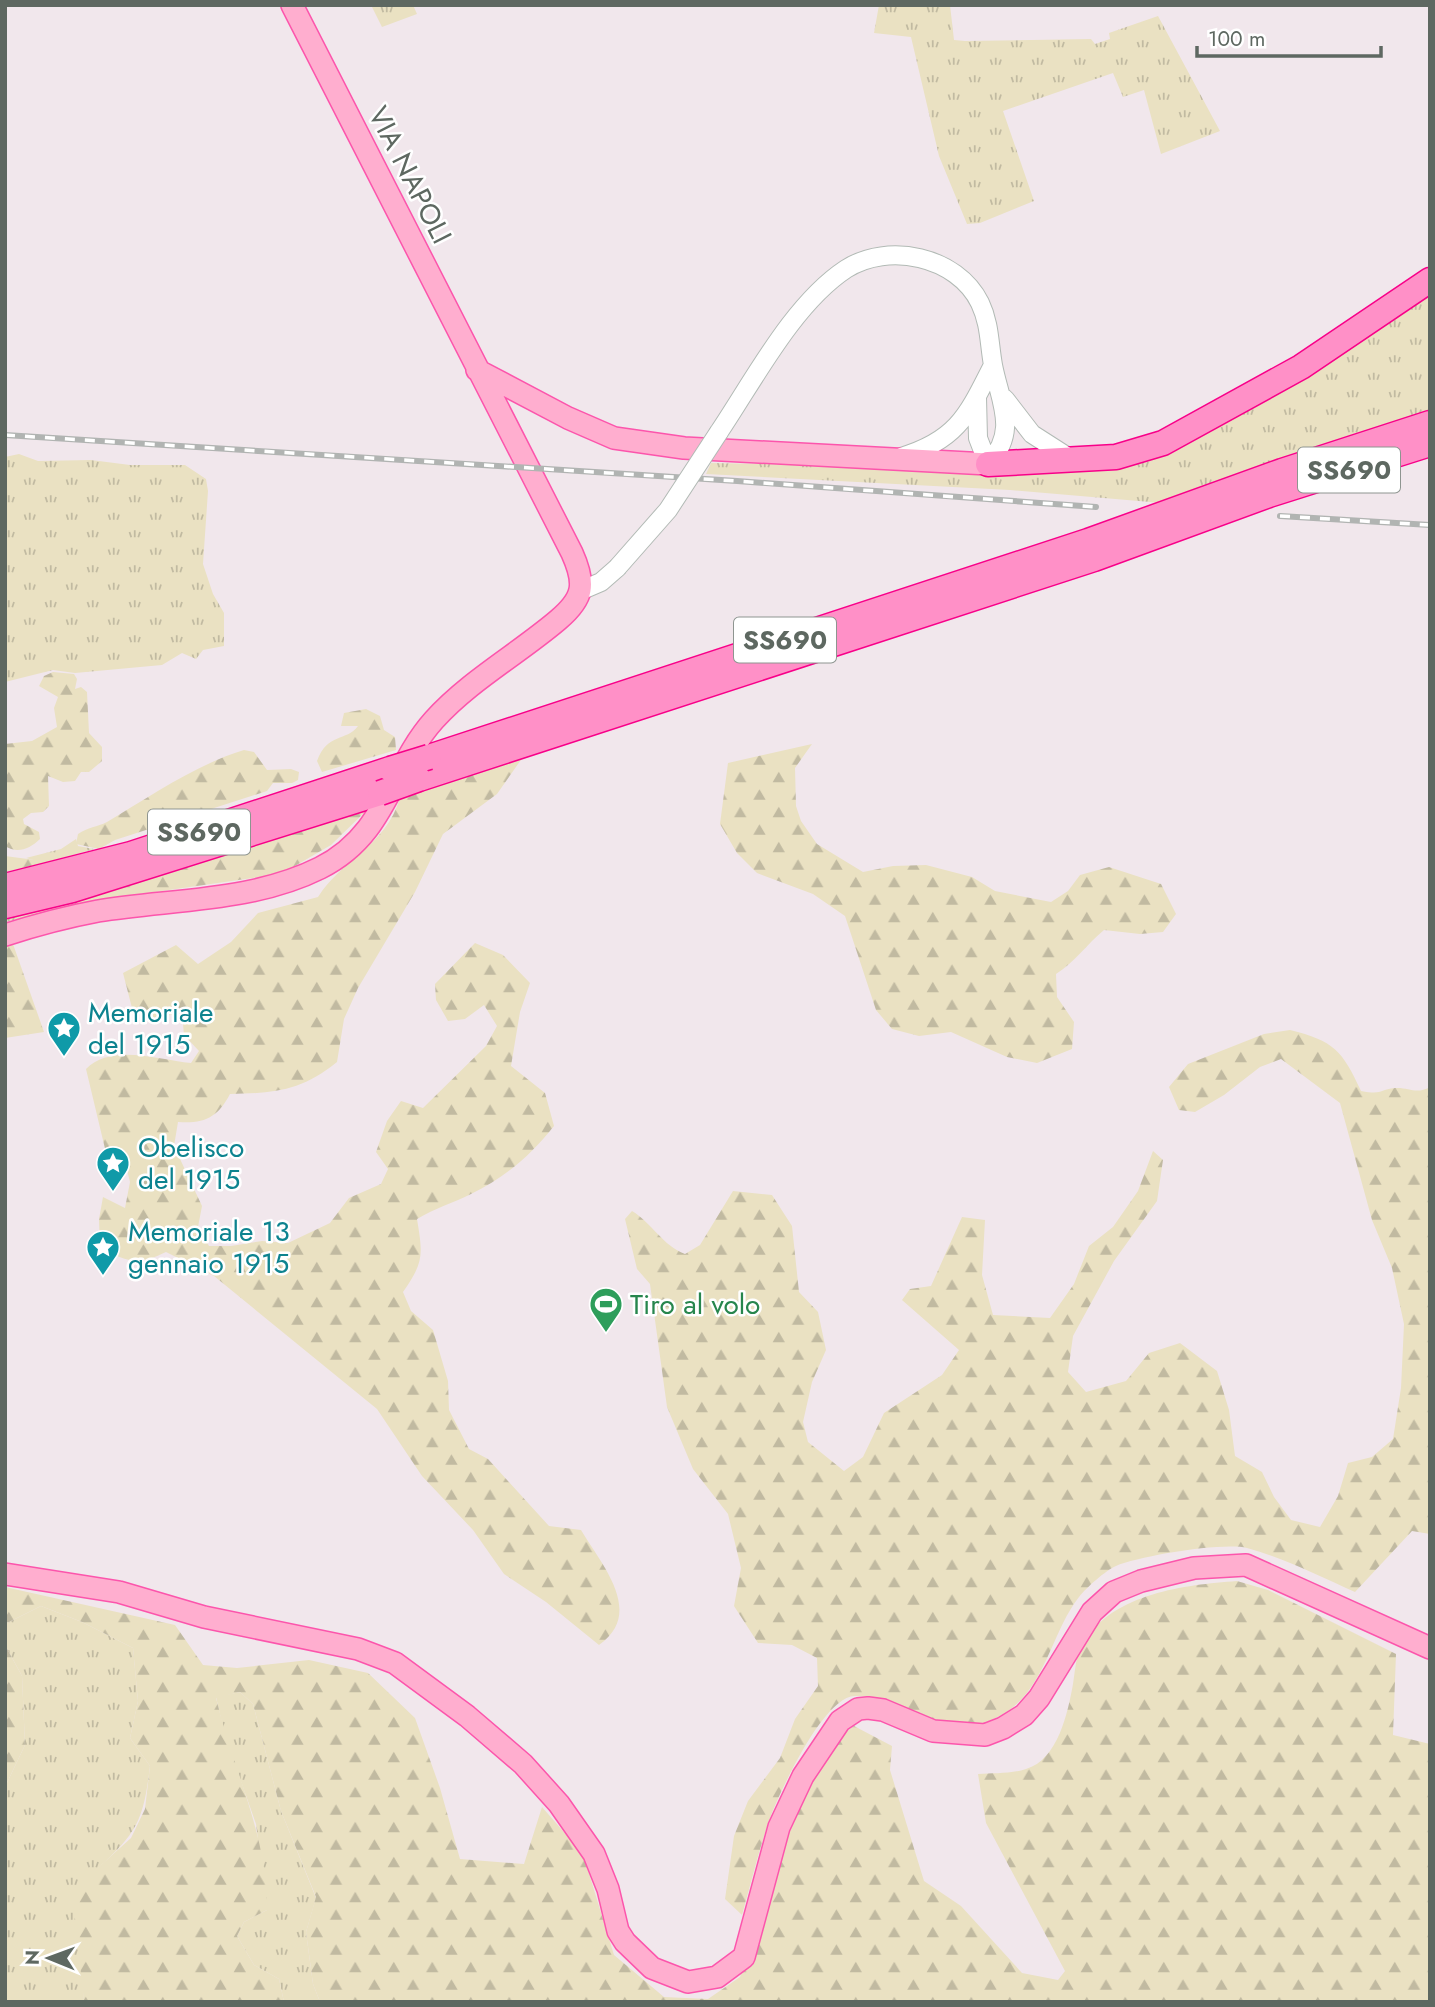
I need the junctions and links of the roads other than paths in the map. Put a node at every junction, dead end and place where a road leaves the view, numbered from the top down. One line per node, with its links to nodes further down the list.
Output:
1 (292, 5): 4 (main road, VIA NAPOLI)
2 (1430, 279): 10 (highway)
3 (993, 365): 5 (street); 6 (street); 13 (street, bridge)
4 (477, 370): 9 (main road); 13 (main road, VIA NAPOLI)
5 (977, 398): 9 (street); 11 (street)
6 (1004, 398): 10 (street); 11 (street)
7 (1430, 423): 12 (highway, SS690)
8 (1430, 444): 12 (highway, SS690)
9 (892, 460): 11 (main road)
10 (1074, 460): 11 (highway)
11 (988, 464)
12 (1091, 550): 14 (highway, SS690)
13 (580, 591): 17 (main road)
14 (424, 768): 15 (highway, SS690, bridge); 16 (highway, SS690, bridge)
15 (5, 886)
16 (5, 906)
17 (5, 935)
18 (5, 1574): 19 (main road)
19 (1430, 1647)

